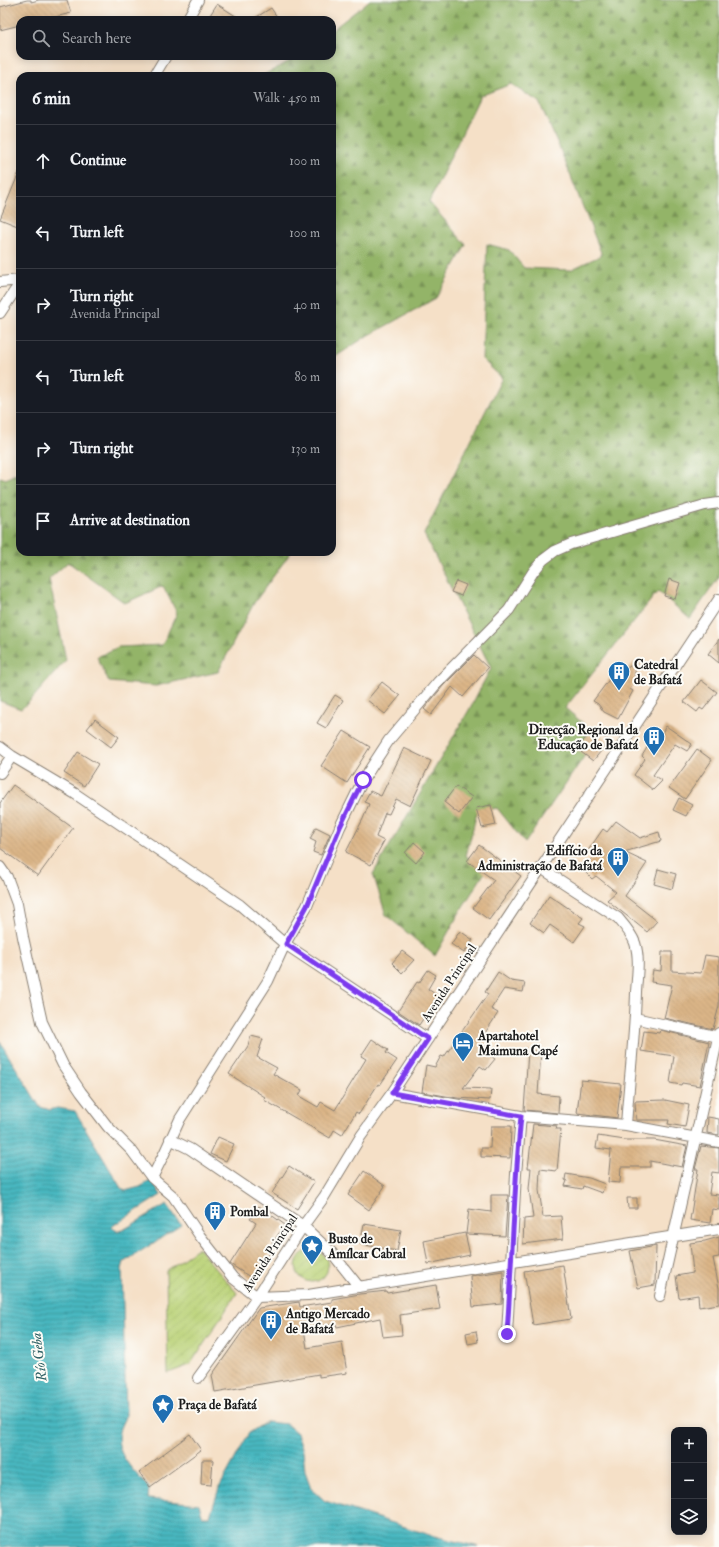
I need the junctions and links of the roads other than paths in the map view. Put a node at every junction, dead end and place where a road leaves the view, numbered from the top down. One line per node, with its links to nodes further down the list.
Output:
1 (198, 0): 2 (street)
2 (189, 16)
3 (164, 60): 4 (street)
4 (156, 72)
5 (0, 282): 6 (street)
6 (16, 282)
7 (16, 288): 8 (street)
8 (0, 313)
9 (719, 503): 16 (street)
10 (719, 599): 15 (street, Avenida Principal)
11 (0, 747): 12 (street)
12 (12, 756): 13 (street); 16 (street)
13 (0, 773)
14 (0, 867): 26 (street)
15 (541, 868): 17 (street); 19 (street, Avenida Principal)
16 (286, 944): 19 (street); 24 (street)
17 (635, 1018): 18 (street); 22 (street)
18 (719, 1036): 23 (street)
19 (428, 1039): 20 (street, Avenida Principal)
20 (392, 1093): 21 (street); 27 (street, Avenida Principal)
21 (521, 1116): 22 (street); 30 (street)
22 (626, 1125): 23 (street)
23 (696, 1138): 25 (street); 29 (street)
24 (170, 1139): 26 (street); 27 (street)
25 (719, 1142)
26 (152, 1178): 33 (street)
27 (303, 1226): 31 (street); 33 (street, Avenida Principal)
28 (719, 1229): 29 (street)
29 (673, 1236): 30 (street); 32 (street)
30 (512, 1263): 31 (street); 34 (street)
31 (359, 1287): 33 (street)
32 (660, 1296)
33 (257, 1297): 35 (street, Avenida Principal)
34 (507, 1334)
35 (198, 1378)

